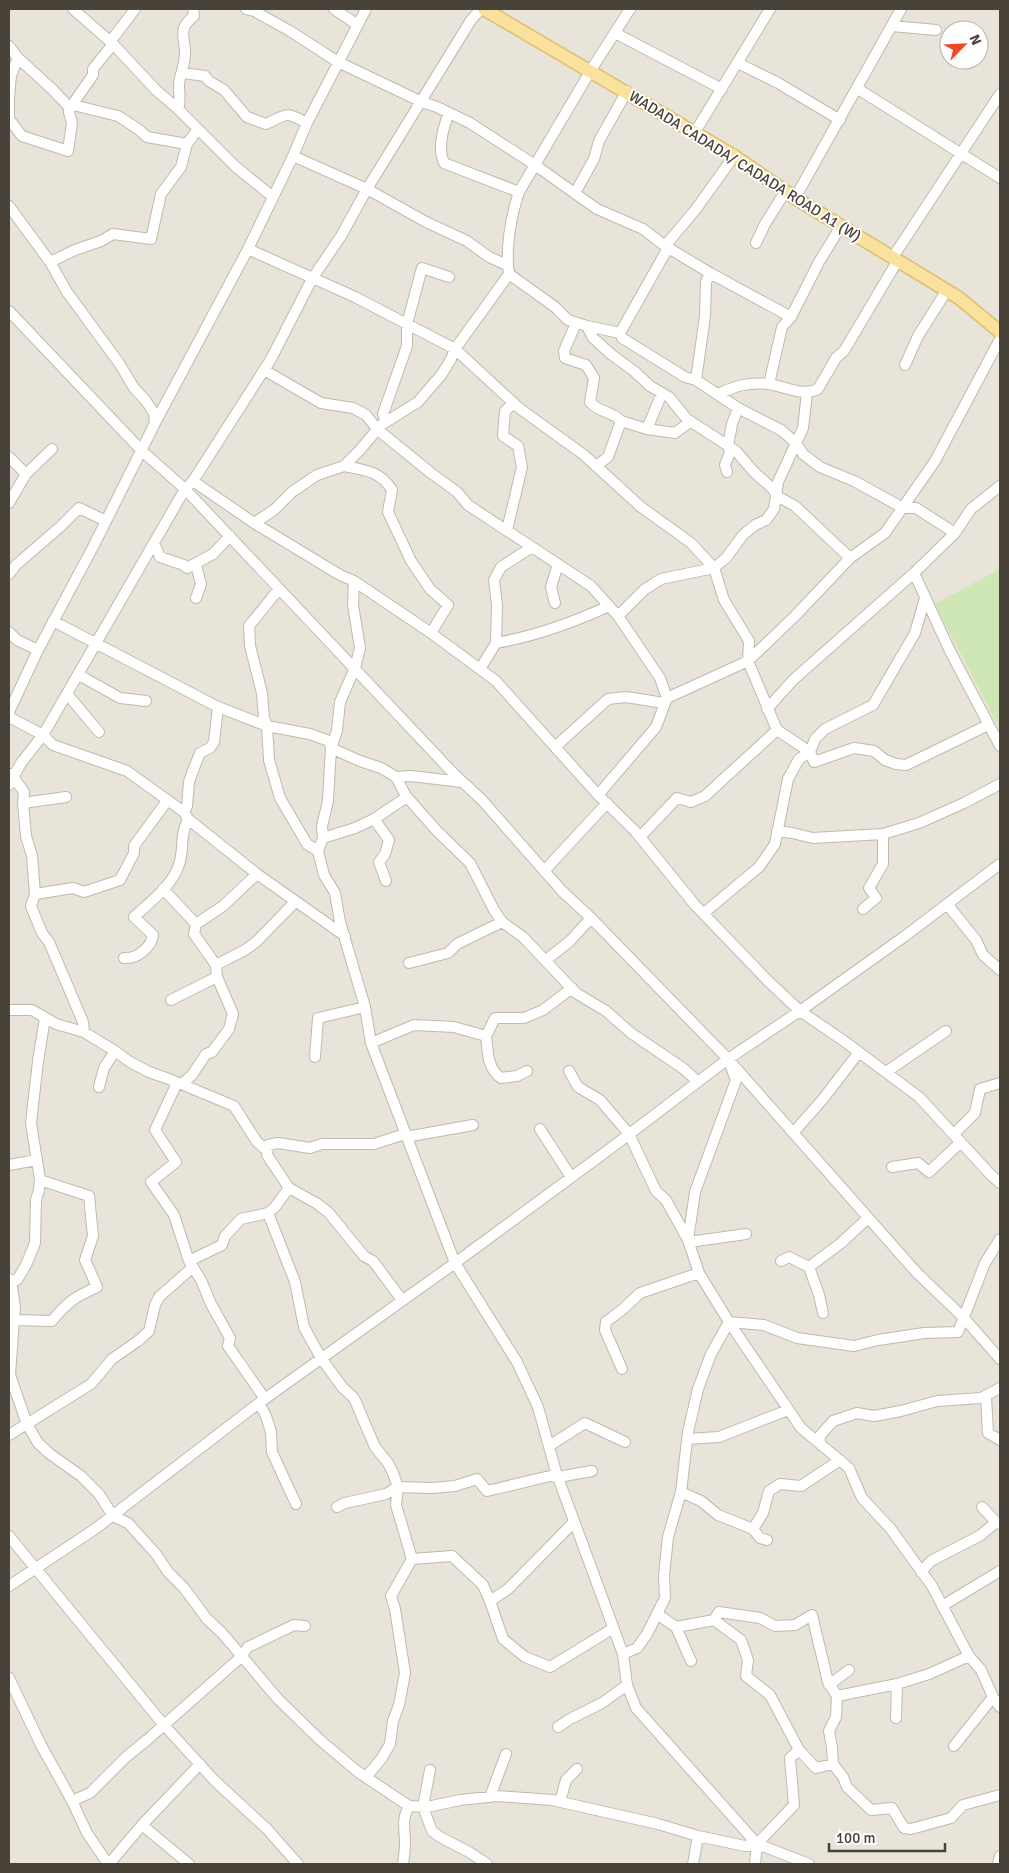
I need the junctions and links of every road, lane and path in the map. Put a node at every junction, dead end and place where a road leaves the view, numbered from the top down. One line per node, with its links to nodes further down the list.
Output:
1 (73, 9): 15 (street)
2 (135, 9): 15 (street)
3 (193, 9): 21 (street)
4 (246, 9): 18 (street)
5 (334, 9): 11 (street)
6 (366, 9): 11 (street)
7 (483, 9): 20 (main road, WADADA CADADA/ CADADA ROAD A1 (W)); 27 (street)
8 (630, 9): 14 (street)
9 (770, 9): 19 (street)
10 (901, 9): 12 (street)
11 (358, 25): 18 (street)
12 (892, 26): 13 (street); 23 (street)
13 (936, 30)
14 (615, 33): 20 (street); 22 (street)
15 (112, 43): 28 (street); 29 (street)
16 (9, 46): 17 (street)
17 (18, 58): 26 (street); 28 (street)
18 (338, 62): 27 (street); 33 (street)
19 (738, 63): 22 (street); 32 (street)
20 (591, 70): 24 (main road, WADADA CADADA/ CADADA ROAD A1 (W)); 40 (street)
21 (183, 73): 29 (street); 33 (street)
22 (722, 89): 35 (street)
23 (858, 89): 32 (street); 37 (street)
24 (626, 91): 35 (main road, WADADA CADADA/ CADADA ROAD A1 (W)); 44 (street)
25 (1000, 94): 37 (street)
26 (9, 99): 31 (street)
27 (422, 102): 30 (street); 42 (street)
28 (71, 106): 31 (street); 36 (street)
29 (178, 110): 34 (street)
30 (449, 113): 40 (street); 43 (street)
31 (9, 119)
32 (840, 120): 45 (street)
33 (307, 123): 38 (street)
34 (198, 129): 36 (street); 46 (street)
35 (695, 132): 39 (main road, WADADA CADADA/ CADADA ROAD A1 (W))
36 (187, 144): 53 (street)
37 (961, 154): 41 (street); 52 (street)
38 (293, 156): 42 (street); 46 (street)
39 (734, 156): 45 (main road, WADADA CADADA/ CADADA ROAD A1 (W)); 50 (street)
40 (535, 165): 43 (street); 44 (street)
41 (1000, 178)
42 (367, 189): 54 (street); 57 (street)
43 (519, 192): 54 (street)
44 (575, 193): 50 (street)
45 (790, 195): 48 (main road, WADADA CADADA/ CADADA ROAD A1 (W)); 49 (street)
46 (273, 197): 51 (street)
47 (9, 206): 53 (street)
48 (841, 226): 52 (main road, WADADA CADADA/ CADADA ROAD A1 (W)); 60 (street)
49 (756, 244)
50 (666, 247): 55 (street); 67 (street)
51 (248, 249): 57 (street); 81 (street)
52 (896, 259): 58 (main road, WADADA CADADA/ CADADA ROAD A1 (W)); 75 (street)
53 (50, 262): 81 (street)
54 (508, 270): 62 (street); 69 (street)
55 (710, 273): 60 (street); 72 (street)
56 (449, 277): 63 (street)
57 (312, 279): 63 (street); 71 (street)
58 (947, 290): 66 (main road, WADADA CADADA/ CADADA ROAD A1 (W)); 70 (street)
59 (9, 311): 61 (street)
60 (791, 317): 73 (street)
61 (17, 319): 65 (street); 88 (street)
62 (576, 323): 64 (street); 80 (street)
63 (407, 324): 69 (street); 79 (street)
64 (587, 326): 67 (street); 74 (street)
65 (9, 327)
66 (1000, 332)
67 (620, 333): 72 (street)
68 (1000, 339): 98 (street)
69 (454, 349): 77 (street); 79 (street)
70 (906, 365)
71 (264, 370): 84 (street); 94 (street)
72 (696, 380): 76 (street)
73 (769, 384): 75 (street); 76 (street)
74 (662, 393): 82 (street); 83 (street)
75 (807, 393): 85 (street)
76 (718, 394): 78 (street)
77 (514, 403): 91 (street); 101 (street)
78 (738, 408): 85 (street); 86 (street)
79 (386, 421): 84 (street)
80 (621, 421): 83 (street); 91 (street)
81 (155, 422): 88 (street)
82 (690, 422): 83 (street); 86 (street)
83 (647, 429)
84 (378, 430): 90 (street); 101 (street)
85 (796, 443): 96 (street); 98 (street)
86 (728, 446): 92 (street); 96 (street)
87 (52, 449): 93 (street)
88 (142, 451): 94 (street); 99 (street)
89 (9, 457): 93 (street)
90 (344, 466): 100 (street); 121 (street)
91 (596, 466): 109 (street)
92 (727, 472)
93 (26, 474): 97 (street)
94 (189, 485): 100 (street); 103 (street); 104 (street)
95 (1000, 486): 102 (street)
96 (777, 496): 106 (street); 109 (street)
97 (9, 503)
98 (903, 508): 102 (street); 106 (street)
99 (106, 521): 111 (street); 119 (street)
100 (254, 523): 112 (street)
101 (507, 530): 105 (street)
102 (955, 533): 110 (street)
103 (230, 536): 108 (street); 113 (street)
104 (154, 542): 108 (street); 122 (street)
105 (532, 548): 107 (street); 123 (street)
106 (850, 558): 125 (street)
107 (558, 564): 116 (street); 117 (street)
108 (196, 565): 114 (street)
109 (714, 568): 118 (street); 125 (street)
110 (914, 573): 115 (street); 133 (street)
111 (9, 574)
112 (354, 581): 121 (street); 126 (street)
113 (279, 589): 126 (street); 137 (street)
114 (196, 598)
115 (925, 598): 136 (street); 144 (street)
116 (555, 603)
117 (609, 606): 118 (street); 123 (street)
118 (618, 616): 130 (street)
119 (53, 621): 122 (street); 124 (street)
120 (9, 632): 124 (street)
121 (431, 633): 127 (street)
122 (98, 643): 128 (street); 132 (street)
123 (496, 643): 127 (street)
124 (38, 650): 134 (street)
125 (748, 661): 130 (street); 133 (street)
126 (355, 668): 143 (street); 147 (street)
127 (480, 669): 142 (street)
128 (79, 675): 129 (street); 131 (street)
129 (67, 694): 139 (street); 140 (street)
130 (666, 700): 142 (street); 149 (street)
131 (146, 701)
132 (218, 707): 137 (street); 155 (street)
133 (767, 708): 138 (street)
134 (9, 712)
135 (9, 717): 140 (street)
136 (988, 725): 141 (street); 144 (street)
137 (268, 726): 143 (street); 161 (street)
138 (777, 730): 144 (street); 159 (street)
139 (99, 732)
140 (43, 735): 146 (street); 152 (street)
141 (1000, 746)
142 (555, 747): 149 (street)
143 (331, 748): 145 (street); 160 (street)
144 (810, 752): 157 (street)
145 (396, 777): 147 (street); 151 (street)
146 (10, 778): 153 (street)
147 (462, 782): 163 (street)
148 (1000, 784): 158 (street)
149 (598, 795): 154 (street)
150 (66, 797): 153 (street)
151 (407, 797): 156 (street); 173 (street)
152 (167, 801): 155 (street); 167 (street)
153 (23, 803): 167 (street)
154 (608, 803): 159 (street); 163 (street)
155 (186, 816): 164 (street); 166 (street)
156 (374, 819): 160 (street); 165 (street)
157 (777, 832): 158 (street); 171 (street)
158 (883, 834): 170 (street)
159 (640, 837): 171 (street)
160 (323, 838): 161 (street)
161 (318, 851): 175 (street)
162 (1000, 864): 169 (street)
163 (544, 871): 172 (street)
164 (257, 874): 168 (street); 174 (street)
165 (386, 881)
166 (163, 889): 174 (street); 176 (street)
167 (35, 894): 189 (street)
168 (294, 902): 175 (street); 179 (street)
169 (948, 904): 180 (street); 186 (street)
170 (863, 909)
171 (704, 913): 186 (street)
172 (590, 918): 177 (street); 195 (street)
173 (502, 922): 177 (street); 178 (street)
174 (196, 924): 179 (street)
175 (345, 936): 184 (street)
176 (124, 958)
177 (546, 960): 182 (street)
178 (409, 963)
179 (216, 965): 181 (street)
180 (1000, 970)
181 (217, 977): 183 (street); 200 (street)
182 (572, 988): 190 (street); 199 (street)
183 (171, 1000)
184 (365, 1007): 191 (street); 194 (street)
185 (9, 1010): 187 (street)
186 (800, 1011): 193 (street); 195 (street)
187 (45, 1018): 189 (street); 210 (street)
188 (946, 1031): 198 (street)
189 (84, 1032): 192 (street)
190 (486, 1036): 191 (street); 196 (street)
191 (371, 1043): 207 (street)
192 (115, 1051): 200 (street); 202 (street)
193 (859, 1052): 198 (street); 205 (street)
194 (315, 1057)
195 (728, 1059): 199 (street); 205 (street); 221 (street)
196 (527, 1071)
197 (568, 1071): 206 (street)
198 (886, 1072): 208 (street)
199 (698, 1082): 206 (street)
200 (179, 1083): 209 (street); 224 (street)
201 (1000, 1083): 208 (street)
202 (98, 1087)
203 (473, 1125): 207 (street)
204 (540, 1129): 213 (street)
205 (793, 1132): 218 (street)
206 (629, 1134): 213 (street); 221 (street)
207 (405, 1136): 209 (street); 223 (street)
208 (958, 1138): 212 (street); 215 (street)
209 (268, 1145): 216 (street)
210 (37, 1160): 211 (street); 214 (street)
211 (9, 1166)
212 (892, 1167)
213 (572, 1177): 223 (street)
214 (40, 1180): 227 (street); 231 (street)
215 (1000, 1183)
216 (289, 1188): 217 (street); 228 (street)
217 (268, 1213): 224 (street); 233 (street)
218 (868, 1218): 225 (street); 230 (street)
219 (746, 1234): 221 (street)
220 (1000, 1239): 230 (street)
221 (689, 1241): 226 (street)
222 (781, 1261): 225 (street)
223 (455, 1263): 228 (street); 246 (street)
224 (191, 1264): 238 (street); 240 (street)
225 (808, 1267): 229 (street)
226 (699, 1273): 232 (street); 235 (street)
227 (10, 1280): 231 (street)
228 (402, 1300): 233 (street)
229 (824, 1313)
230 (964, 1318): 232 (street); 234 (street)
231 (14, 1320): 240 (street)
232 (729, 1322): 239 (street); 242 (street)
233 (321, 1358): 238 (street); 250 (street)
234 (1000, 1359)
235 (622, 1369)
236 (1000, 1388): 237 (street)
237 (986, 1396): 243 (street); 245 (street)
238 (262, 1401): 252 (street); 255 (street)
239 (788, 1410): 242 (street); 245 (street)
240 (27, 1424): 241 (street); 255 (street)
241 (9, 1435)
242 (687, 1439): 251 (street)
243 (1000, 1440)
244 (624, 1442): 246 (street)
245 (821, 1445): 247 (street)
246 (549, 1446): 249 (street)
247 (840, 1460): 258 (street); 264 (street)
248 (592, 1471): 249 (street)
249 (558, 1477): 250 (street); 256 (street)
250 (398, 1487): 253 (street); 261 (street)
251 (681, 1492): 258 (street); 268 (street)
252 (296, 1504)
253 (336, 1507)
254 (982, 1507): 257 (street)
255 (113, 1516): 262 (street); 275 (street)
256 (574, 1522): 266 (street); 272 (street)
257 (998, 1523): 264 (street)
258 (753, 1529): 260 (street)
259 (9, 1536): 262 (street)
260 (766, 1540)
261 (412, 1559): 266 (street); 294 (street)
262 (35, 1568): 265 (street); 285 (street)
263 (1000, 1571): 267 (street)
264 (921, 1572): 267 (street)
265 (9, 1586)
266 (490, 1601): 272 (street)
267 (942, 1606): 274 (street)
268 (657, 1614): 271 (street); 273 (street)
269 (714, 1620): 271 (street); 281 (street); 288 (street)
270 (305, 1626): 275 (street)
271 (676, 1627): 276 (street)
272 (612, 1629): 273 (street)
273 (623, 1654): 280 (street)
274 (970, 1656): 279 (street); 283 (street)
275 (241, 1657): 285 (street); 294 (street)
276 (690, 1661)
277 (849, 1670): 281 (street)
278 (9, 1678): 297 (street)
279 (897, 1684): 282 (street); 284 (street)
280 (626, 1685): 286 (street); 303 (street)
281 (829, 1685): 282 (street)
282 (837, 1696): 291 (street)
283 (997, 1700): 287 (street)
284 (896, 1718)
285 (163, 1724): 290 (street); 297 (street)
286 (558, 1728)
287 (954, 1746)
288 (799, 1750): 291 (street); 303 (street)
289 (506, 1754): 296 (street)
290 (200, 1764): 301 (street); 307 (street)
291 (833, 1764): 295 (street)
292 (577, 1769): 298 (street)
293 (430, 1770): 300 (street)
294 (366, 1777): 299 (street)
295 (1000, 1795)
296 (490, 1797): 298 (street); 300 (street)
297 (72, 1802): 305 (street)
298 (560, 1802): 302 (street)
299 (409, 1806): 300 (street); 308 (street)
300 (423, 1807): 309 (street)
301 (142, 1825): 305 (street); 306 (street)
302 (698, 1836): 303 (street); 310 (street)
303 (757, 1844): 311 (street); 312 (street)
304 (1000, 1856): 313 (street)
305 (108, 1864)
306 (189, 1864)
307 (298, 1864)
308 (403, 1864)
309 (487, 1864)
310 (693, 1864)
311 (755, 1864)
312 (809, 1864)
313 (998, 1864)

